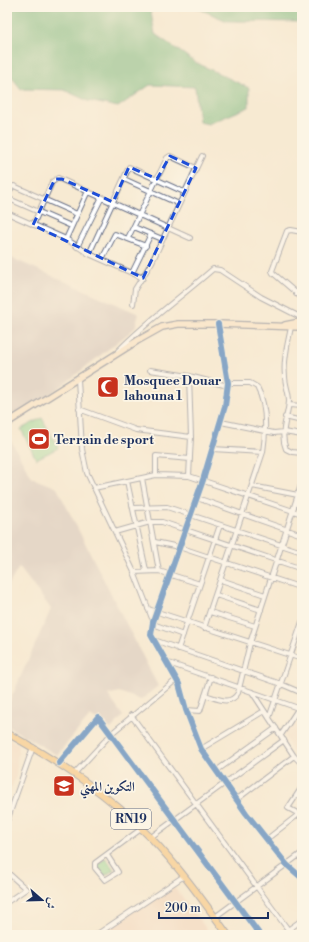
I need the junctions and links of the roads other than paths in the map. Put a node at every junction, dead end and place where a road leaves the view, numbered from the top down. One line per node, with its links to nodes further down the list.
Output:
1 (7, 123): 2 (street)
2 (7, 128)
3 (202, 156): 4 (street)
4 (196, 168): 6 (street); 9 (street)
5 (124, 178): 6 (street); 8 (street); 13 (street)
6 (157, 179): 8 (street); 9 (street)
7 (88, 191): 11 (street); 12 (street); 17 (street)
8 (151, 191): 14 (street); 18 (street)
9 (184, 192): 14 (street)
10 (7, 197): 12 (street); 15 (street)
11 (102, 197): 13 (street); 30 (street)
12 (44, 199): 15 (street); 17 (street)
13 (113, 202): 18 (street); 31 (street)
14 (179, 204): 22 (street)
15 (39, 212): 19 (street); 20 (street)
16 (7, 213): 19 (street)
17 (77, 214): 20 (street)
18 (140, 215): 21 (street); 22 (street)
19 (33, 225): 27 (street)
20 (71, 226): 27 (street)
21 (134, 227): 24 (street); 25 (street)
22 (168, 228): 26 (street); 28 (street)
23 (302, 232): 36 (street)
24 (151, 234): 28 (street); 29 (street)
25 (128, 238): 29 (street); 32 (street)
26 (190, 238)
27 (66, 239): 30 (street)
28 (162, 239): 34 (street)
29 (146, 246): 33 (street)
30 (77, 248): 31 (street)
31 (89, 254): 32 (street)
32 (102, 260): 33 (street)
33 (132, 273): 34 (street)
34 (143, 278): 38 (street)
35 (302, 287): 36 (street)
36 (296, 294): 37 (street)
37 (302, 298)
38 (133, 304)
39 (301, 323): 41 (main road); 42 (main road); 43 (street)
40 (218, 324): 41 (main road); 43 (main road); 47 (street)
41 (282, 325): 42 (main road)
42 (291, 327): 48 (street)
43 (113, 356): 46 (main road)
44 (150, 370): 45 (street)
45 (189, 376): 47 (street); 58 (street)
46 (78, 379): 50 (street); 54 (main road)
47 (228, 384): 53 (street); 55 (street)
48 (289, 405): 49 (street); 51 (street)
49 (302, 406)
50 (79, 409): 58 (street); 70 (street)
51 (285, 417): 52 (street); 56 (street)
52 (302, 421)
53 (221, 422): 55 (street); 59 (street)
54 (7, 423)
55 (264, 432): 56 (street); 60 (street)
56 (284, 432): 57 (street); 61 (street)
57 (302, 434)
58 (191, 437): 62 (street)
59 (213, 449): 60 (street); 66 (street)
60 (263, 452): 69 (street)
61 (302, 453)
62 (190, 459): 63 (street); 64 (street)
63 (156, 475): 64 (street); 65 (street)
64 (189, 476): 66 (street)
65 (142, 478): 67 (street); 74 (street)
66 (203, 480): 72 (street); 73 (street)
67 (127, 481): 70 (street); 75 (street)
68 (302, 482): 71 (street)
69 (252, 486): 71 (street); 72 (street)
70 (94, 488): 86 (street)
71 (298, 495): 76 (street)
72 (249, 496): 76 (street); 77 (street)
73 (197, 498): 77 (street); 79 (street)
74 (148, 506): 75 (street); 79 (street); 80 (street)
75 (133, 508): 81 (street)
76 (293, 510): 78 (street); 84 (street)
77 (243, 514): 84 (street); 85 (street)
78 (302, 514)
79 (191, 515): 82 (street); 83 (street)
80 (150, 522): 81 (street); 83 (street); 89 (street)
81 (137, 525): 86 (street); 98 (street)
82 (220, 525): 85 (street); 88 (street)
83 (186, 529): 88 (street); 92 (street)
84 (287, 529): 87 (street); 91 (street)
85 (237, 531): 90 (street); 91 (street)
86 (115, 532): 100 (street)
87 (302, 534)
88 (215, 540): 90 (street); 94 (street)
89 (155, 542): 92 (street); 99 (street)
90 (232, 546): 95 (street); 96 (street)
91 (281, 546): 93 (street); 95 (street)
92 (179, 547): 94 (street); 101 (street)
93 (302, 552)
94 (210, 557): 96 (street); 104 (street)
95 (276, 560): 97 (street); 102 (street)
96 (226, 563): 102 (street); 103 (street)
97 (302, 569)
98 (146, 570): 99 (street); 100 (street)
99 (159, 571): 101 (street)
100 (134, 572): 108 (street)
101 (169, 574): 104 (street); 110 (street)
102 (270, 578): 105 (street); 107 (street)
103 (221, 580): 106 (street); 107 (street)
104 (200, 584): 112 (street)
105 (302, 588)
106 (216, 595): 109 (street); 111 (street)
107 (265, 595): 109 (street)
108 (148, 609): 110 (street); 114 (street)
109 (261, 610): 115 (street)
110 (157, 612): 112 (street); 114 (street)
111 (210, 612): 115 (street); 116 (street)
112 (187, 622): 116 (street); 118 (street)
113 (302, 622): 117 (street)
114 (153, 623): 118 (street); 119 (street)
115 (255, 626): 120 (street)
116 (204, 628): 120 (street)
117 (300, 633): 122 (street)
118 (183, 635): 121 (street)
119 (153, 640): 121 (street); 124 (street)
120 (250, 642): 122 (street); 125 (street)
121 (178, 649): 125 (street)
122 (291, 655): 123 (street); 128 (street)
123 (302, 659)
124 (166, 662): 126 (street); 127 (street)
125 (242, 670): 128 (street); 129 (street)
126 (211, 678): 129 (street); 132 (street)
127 (177, 679): 136 (street); 138 (street)
128 (281, 684): 131 (street); 133 (street)
129 (240, 688): 130 (street); 132 (street)
130 (252, 692): 133 (street); 137 (street)
131 (302, 693)
132 (205, 695): 136 (street)
133 (276, 700): 135 (street); 139 (street)
134 (302, 703): 135 (street)
135 (298, 708): 143 (street)
136 (186, 710): 146 (street)
137 (264, 711): 139 (street); 146 (street)
138 (132, 715): 142 (street); 155 (street)
139 (269, 718): 140 (street)
140 (276, 728): 143 (street); 150 (street)
141 (7, 733): 145 (main road, RN19)
142 (112, 733): 148 (street); 151 (street); 156 (street)
143 (281, 735): 144 (street)
144 (284, 740): 147 (street); 152 (street)
145 (33, 747): 148 (main road, RN19); 157 (street)
146 (201, 749): 150 (street)
147 (294, 756): 149 (street); 154 (street)
148 (59, 763): 151 (main road, RN19)
149 (302, 764)
150 (216, 771): 152 (street)
151 (74, 774): 158 (main road, RN19)
152 (224, 784): 154 (street); 155 (street)
153 (301, 790): 160 (street)
154 (236, 800): 160 (street)
155 (196, 804): 156 (street); 167 (street)
156 (175, 820): 159 (street); 169 (street)
157 (7, 821)
158 (142, 829): 159 (main road, RN19); 162 (street)
159 (150, 837): 165 (main road, RN19)
160 (267, 840): 163 (street)
161 (302, 853): 163 (street)
162 (106, 855): 162 (street)
163 (287, 865): 166 (street); 167 (street)
164 (7, 873): 168 (street)
165 (184, 876): 170 (main road, RN19); 173 (street)
166 (302, 878)
167 (255, 887): 169 (street); 172 (street)
168 (7, 902)
169 (235, 902): 170 (street); 175 (street)
170 (215, 917): 174 (main road, RN19)
171 (302, 920): 172 (street)
172 (288, 930): 176 (street); 177 (street)
173 (96, 935)
174 (228, 935)
175 (260, 935)
176 (281, 935)
177 (292, 935)

